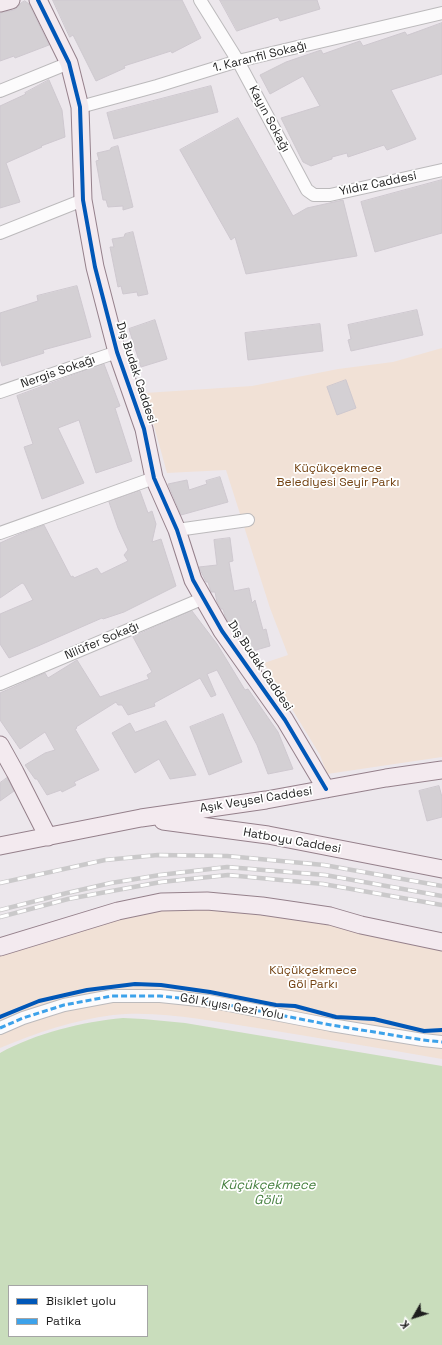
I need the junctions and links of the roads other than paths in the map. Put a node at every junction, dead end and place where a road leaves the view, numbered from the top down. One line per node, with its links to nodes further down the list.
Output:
1 (11, 0): 4 (street)
2 (38, 0): 7 (street, Dış Budak Caddesi)
3 (200, 0): 6 (street, Kayın Sokağı)
4 (0, 4)
5 (442, 13): 6 (street, 1. Karanfil Sokağı)
6 (238, 61): 9 (street, 1. Karanfil Sokağı); 11 (street, Kayın Sokağı)
7 (69, 63): 8 (street); 9 (street, Dış Budak Caddesi)
8 (0, 91)
9 (80, 107): 12 (street, Dış Budak Caddesi)
10 (442, 170): 11 (street, Yıldız Caddesi)
11 (314, 195)
12 (83, 200): 13 (street); 14 (street, Dış Budak Caddesi)
13 (0, 233)
14 (117, 352): 15 (street, Nergis Sokağı); 16 (street, Dış Budak Caddesi)
15 (0, 392)
16 (154, 478): 18 (street, Dış Budak Caddesi); 19 (street)
17 (248, 520): 18 (street)
18 (177, 530): 20 (street, Dış Budak Caddesi)
19 (0, 533)
20 (204, 598): 21 (street, Nilüfer Sokağı); 24 (street, Dış Budak Caddesi)
21 (0, 684)
22 (0, 745): 26 (street)
23 (442, 770): 24 (street, Aşık Veysel Caddesi)
24 (326, 789): 25 (street, Aşık Veysel Caddesi)
25 (141, 818): 26 (street, Aşık Veysel Caddesi); 28 (street, Hatboyu Caddesi)
26 (48, 837): 27 (street, Aşık Veysel Caddesi)
27 (0, 846)
28 (442, 870)
29 (442, 942): 30 (street)
30 (0, 947)
31 (0, 1028): 32 (street, Göl Kıyısı Gezi Yolu)
32 (442, 1042)

